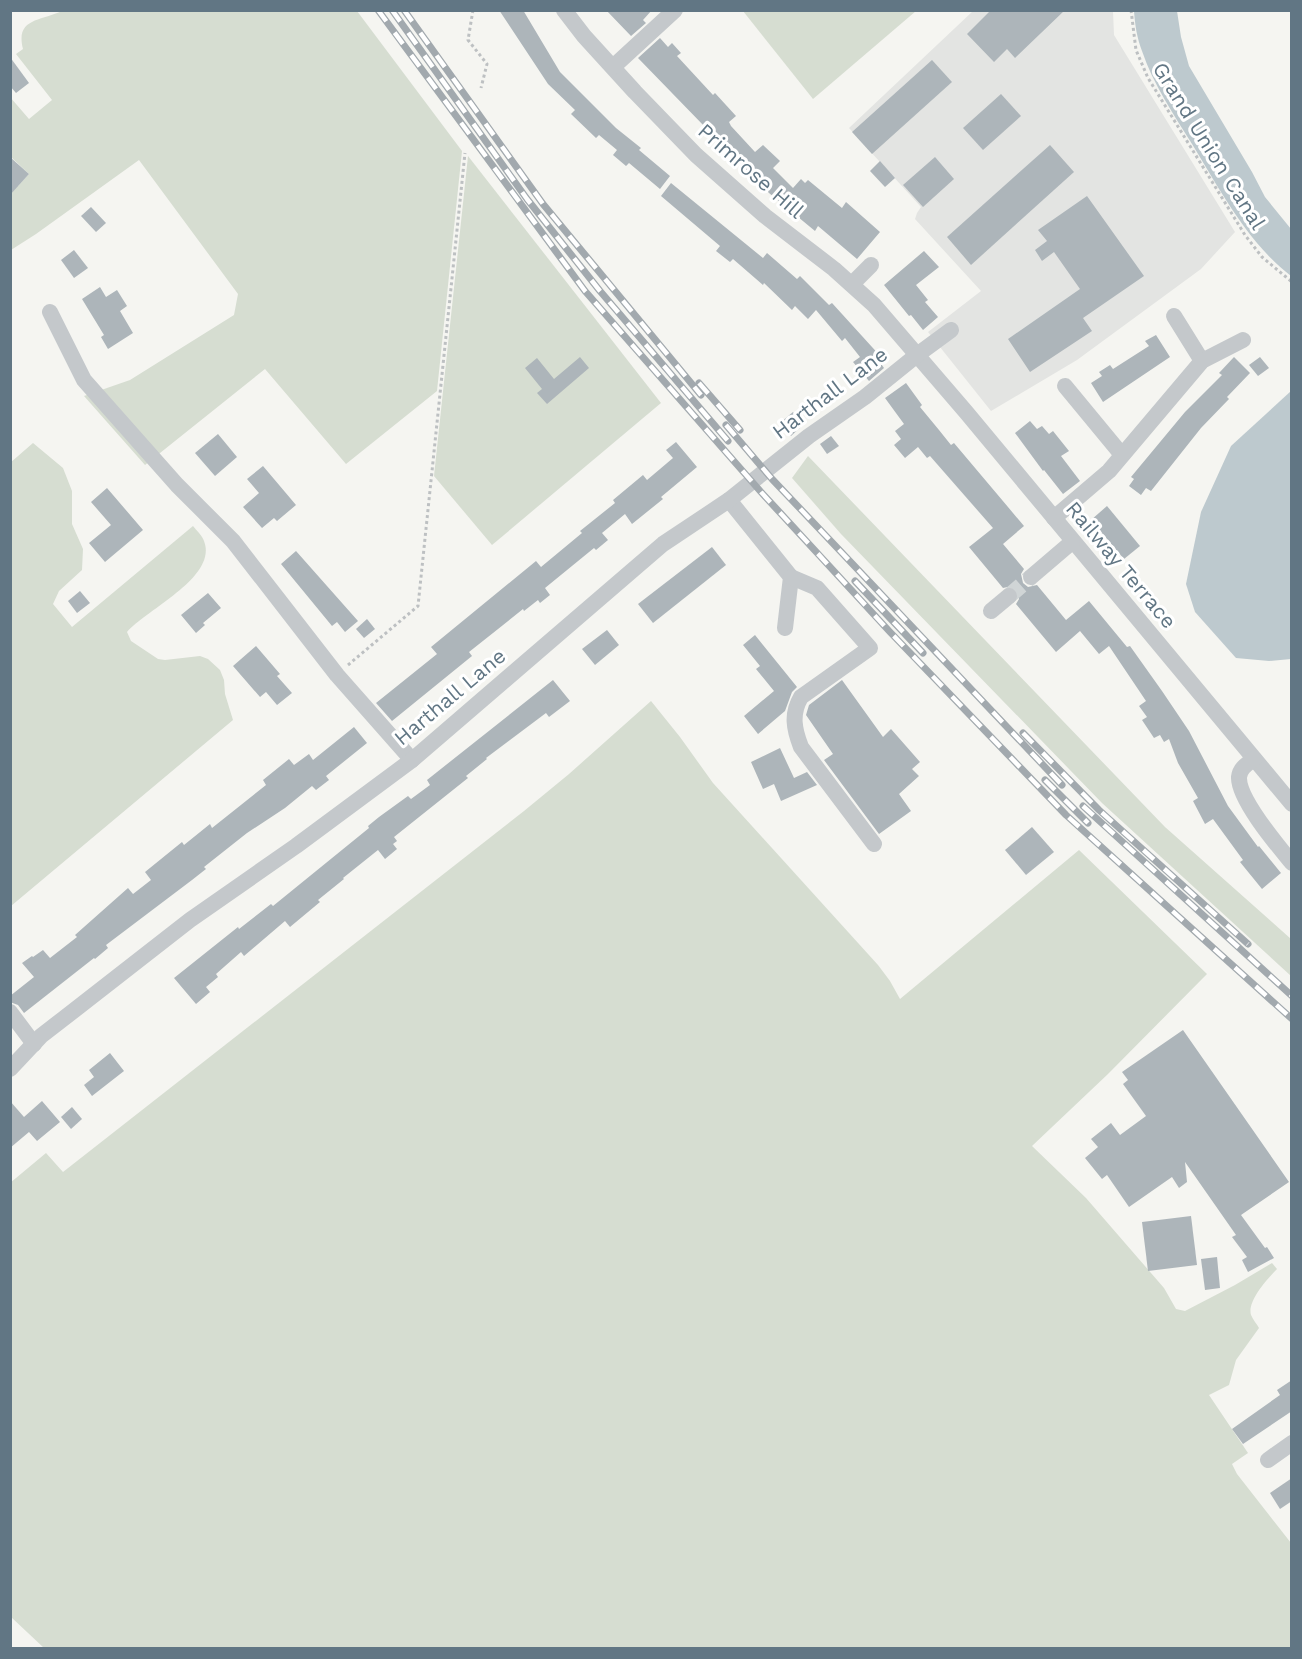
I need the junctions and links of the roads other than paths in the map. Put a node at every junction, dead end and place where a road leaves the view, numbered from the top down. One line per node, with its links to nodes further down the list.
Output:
1 (564, 10): 3 (street, Primrose Hill)
2 (675, 10): 3 (street)
3 (613, 68): 5 (street, Primrose Hill)
4 (872, 265): 5 (street)
5 (852, 284): 10 (street, Primrose Hill)
6 (50, 312): 23 (street)
7 (1174, 316): 11 (street)
8 (951, 330): 10 (street, Harthall Lane)
9 (1243, 340): 11 (street)
10 (917, 355): 14 (street, Harthall Lane); 15 (street, Railway Terrace)
11 (1202, 361): 13 (street)
12 (1065, 386): 13 (street)
13 (1122, 455): 15 (street)
14 (729, 500): 17 (street); 23 (street, Harthall Lane)
15 (1054, 519): 16 (street, Railway Terrace)
16 (1072, 542): 18 (street); 22 (street, Railway Terrace)
17 (791, 577): 21 (street); 25 (street)
18 (1031, 577)
19 (1009, 596): 20 (street)
20 (991, 611)
21 (785, 628)
22 (1254, 759): 24 (street, Railway Terrace); 26 (street)
23 (412, 760): 28 (street, Harthall Lane)
24 (1292, 804)
25 (874, 844)
26 (1292, 863)
27 (10, 1012): 28 (street)
28 (34, 1044): 29 (street, Harthall Lane)
29 (10, 1069)
30 (1292, 1443): 31 (street)
31 (1268, 1460)

